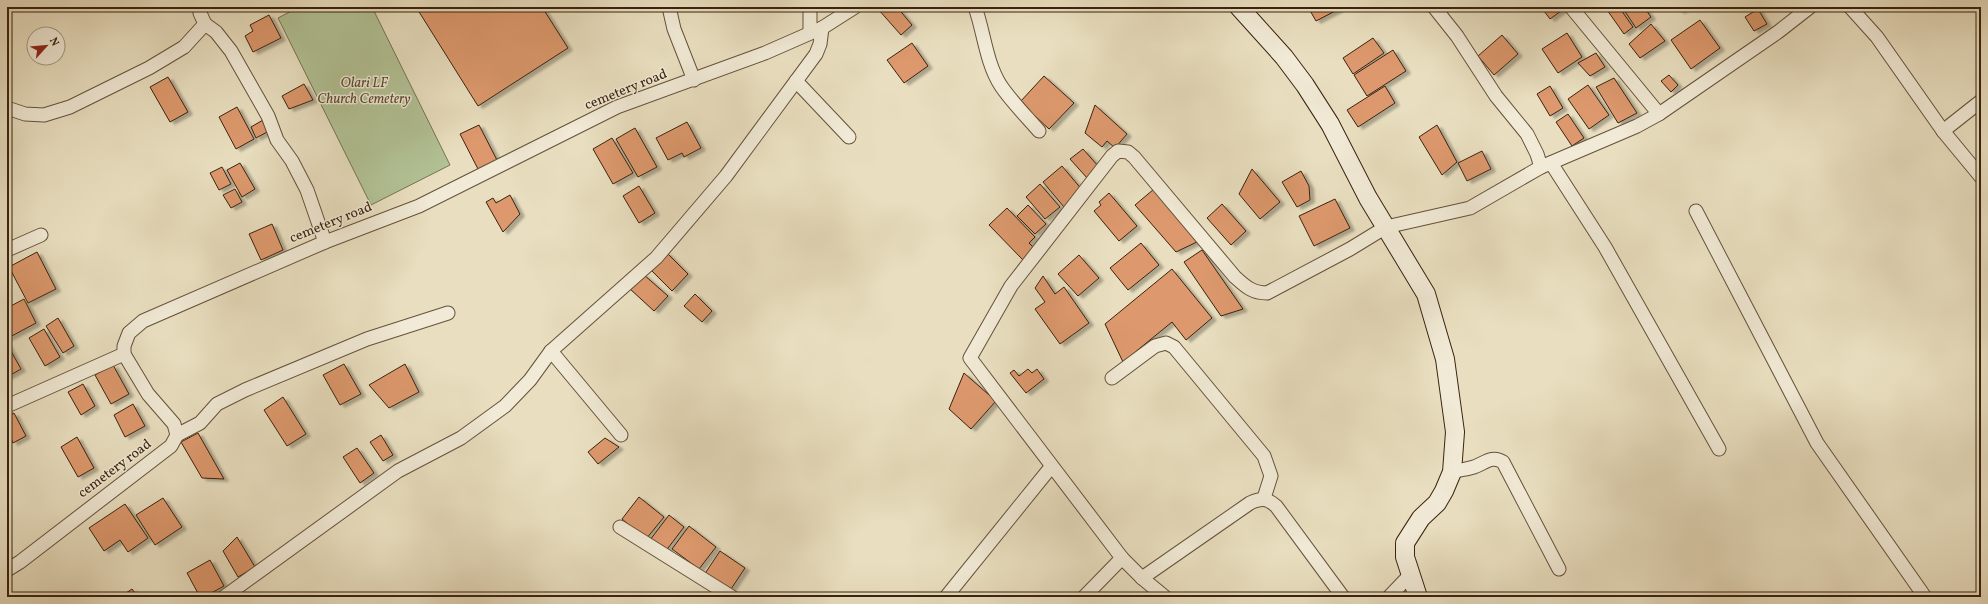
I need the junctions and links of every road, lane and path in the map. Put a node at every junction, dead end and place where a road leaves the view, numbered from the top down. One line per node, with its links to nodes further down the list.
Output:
1 (200, 7): 11 (street)
2 (669, 7): 14 (street)
3 (810, 7): 13 (street)
4 (854, 7): 12 (street, cemetery road)
5 (975, 7): 19 (street)
6 (1239, 7): 25 (street)
7 (1434, 7): 22 (street)
8 (1571, 7): 18 (street)
9 (1810, 7): 18 (street)
10 (1850, 7): 20 (street)
11 (205, 24): 17 (street); 27 (street)
12 (822, 28): 13 (street, cemetery road); 15 (street)
13 (810, 32): 14 (street, cemetery road)
14 (694, 80): 27 (street, cemetery road)
15 (796, 81): 21 (street); 30 (street)
16 (1981, 101): 20 (street)
17 (7, 108)
18 (1658, 114): 22 (street)
19 (1039, 131)
20 (1943, 131): 23 (street)
21 (849, 137)
22 (1546, 165): 25 (street); 36 (street)
23 (1981, 178)
24 (1696, 211): 54 (street)
25 (1386, 227): 37 (street); 38 (street)
26 (41, 235): 28 (street)
27 (325, 242): 31 (street, cemetery road)
28 (7, 250)
29 (448, 313): 34 (street)
30 (551, 351): 35 (street); 46 (street)
31 (124, 354): 33 (street); 34 (street)
32 (1112, 378): 39 (street)
33 (7, 406)
34 (177, 435): 43 (street, cemetery road)
35 (621, 435)
36 (1719, 449)
37 (1051, 467): 41 (street); 48 (street)
38 (1452, 472): 42 (street); 44 (street)
39 (1264, 498): 45 (street); 51 (street)
40 (620, 526): 47 (street)
41 (1122, 558): 45 (street); 49 (street)
42 (1560, 569)
43 (7, 570)
44 (1410, 575): 52 (street); 53 (street)
45 (1142, 578): 50 (street)
46 (224, 597)
47 (732, 597)
48 (946, 597)
49 (1084, 597)
50 (1165, 597)
51 (1343, 597)
52 (1389, 597)
53 (1418, 597)
54 (1925, 597)

